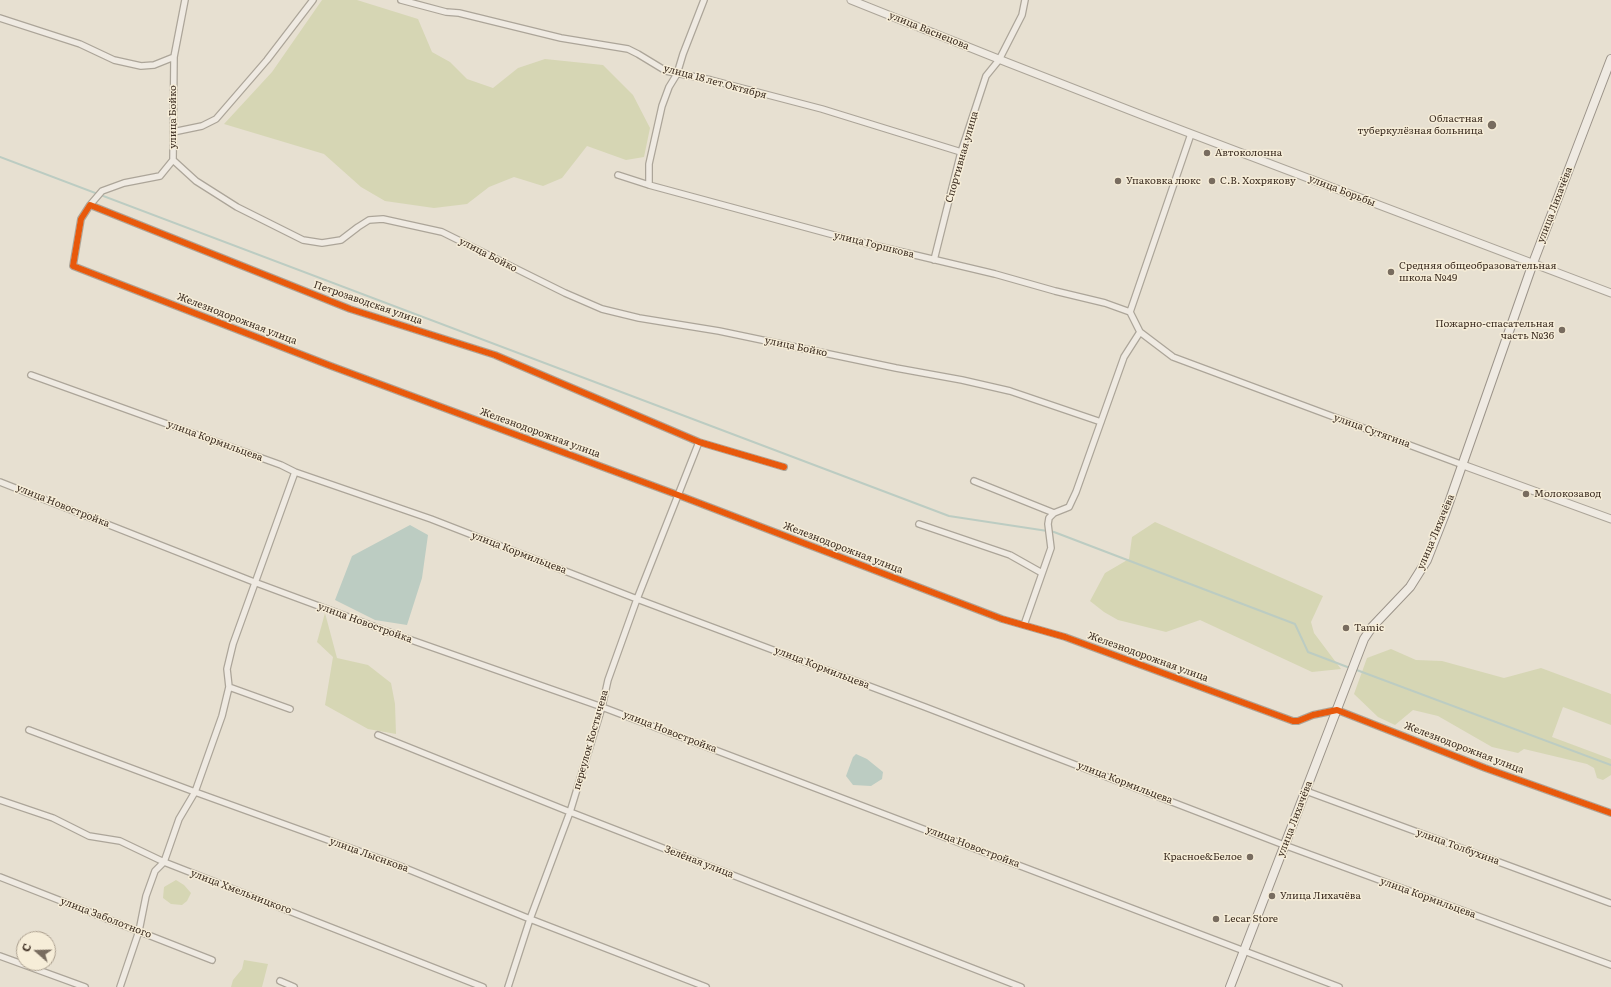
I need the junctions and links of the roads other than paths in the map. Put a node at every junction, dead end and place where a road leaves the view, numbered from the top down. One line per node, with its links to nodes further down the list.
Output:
1 (185, 0): 8 (street, улица Бойко)
2 (313, 0): 12 (street)
3 (401, 0): 11 (street, улица 18 лет Октября)
4 (704, 0): 11 (street)
5 (851, 0): 10 (street, улица Васнецова)
6 (1025, 0): 10 (street, Спортивная улица)
7 (0, 18): 8 (street)
8 (174, 57): 12 (street, улица Бойко)
9 (1611, 59): 20 (main road, улица Лихачёва)
10 (1002, 61): 13 (street, улица Борьбы); 14 (street, Спортивная улица)
11 (677, 74): 14 (street, улица 18 лет Октября); 17 (street)
12 (173, 132): 15 (street, улица Бойко)
13 (1191, 134): 20 (street, улица Борьбы); 22 (street)
14 (961, 152): 19 (street, Спортивная улица)
15 (173, 160): 18 (street); 25 (street, улица Бойко)
16 (618, 175): 17 (street, улица Горшкова)
17 (649, 185): 19 (street, улица Горшкова)
18 (90, 206): 26 (street, Петрозаводская улица); 32 (street, Железнодорожная улица)
19 (934, 260): 22 (street, улица Горшкова)
20 (1533, 263): 21 (street, улица Борьбы); 27 (main road, улица Лихачёва)
21 (1611, 293)
22 (1130, 312): 23 (street)
23 (1140, 332): 25 (street); 27 (street, улица Сутягина)
24 (31, 375): 29 (street, улица Кормильцева)
25 (1101, 422): 33 (street)
26 (699, 442): 28 (street, Петрозаводская улица); 32 (street, переулок Костычева)
27 (1463, 465): 34 (street, улица Сутягина); 43 (main road, улица Лихачёва)
28 (784, 467)
29 (295, 472): 37 (street); 38 (street, улица Кормильцева)
30 (974, 481): 33 (street)
31 (0, 482): 37 (street, улица Новостройка)
32 (678, 495): 38 (street, переулок Костычева); 39 (street, Железнодорожная улица)
33 (1054, 513): 36 (street)
34 (1611, 519)
35 (919, 524): 36 (street)
36 (1042, 573): 39 (street)
37 (254, 582): 40 (street); 41 (street, улица Новостройка)
38 (637, 599): 41 (street, переулок Костычева); 51 (street, улица Кормильцева)
39 (1024, 625): 43 (street, Железнодорожная улица)
40 (229, 686): 42 (street); 47 (street)
41 (602, 707): 49 (street, переулок Костычева); 57 (street, улица Новостройка)
42 (290, 709)
43 (1337, 710): 46 (main road, улица Лихачёва); 50 (street, Железнодорожная улица)
44 (29, 730): 47 (street, улица Лысикова)
45 (378, 735): 49 (street, Зелёная улица)
46 (1306, 791): 51 (main road, улица Лихачёва); 54 (street, улица Толбухина)
47 (195, 792): 52 (street); 55 (street, улица Лысикова)
48 (0, 800): 52 (street, улица Хмельницкого)
49 (570, 812): 55 (street, переулок Костычева); 68 (street, Зелёная улица)
50 (1611, 814)
51 (1284, 845): 57 (main road, улица Лихачёва); 60 (street, улица Кормильцева)
52 (164, 862): 56 (street); 65 (street, улица Хмельницкого)
53 (0, 878): 56 (street, улица Заболотного)
54 (1610, 903)
55 (530, 919): 66 (street, переулок Костычева); 67 (street, улица Лысикова)
56 (139, 931): 59 (street, улица Заболотного); 63 (street)
57 (1244, 951): 69 (main road, улица Лихачёва); 70 (street, улица Новостройка)
58 (0, 956): 62 (street)
59 (212, 960)
60 (1611, 965)
61 (280, 981): 64 (street)
62 (85, 987)
63 (120, 987)
64 (294, 987)
65 (483, 987)
66 (508, 987)
67 (706, 987)
68 (1021, 987)
69 (1230, 987)
70 (1339, 987)

